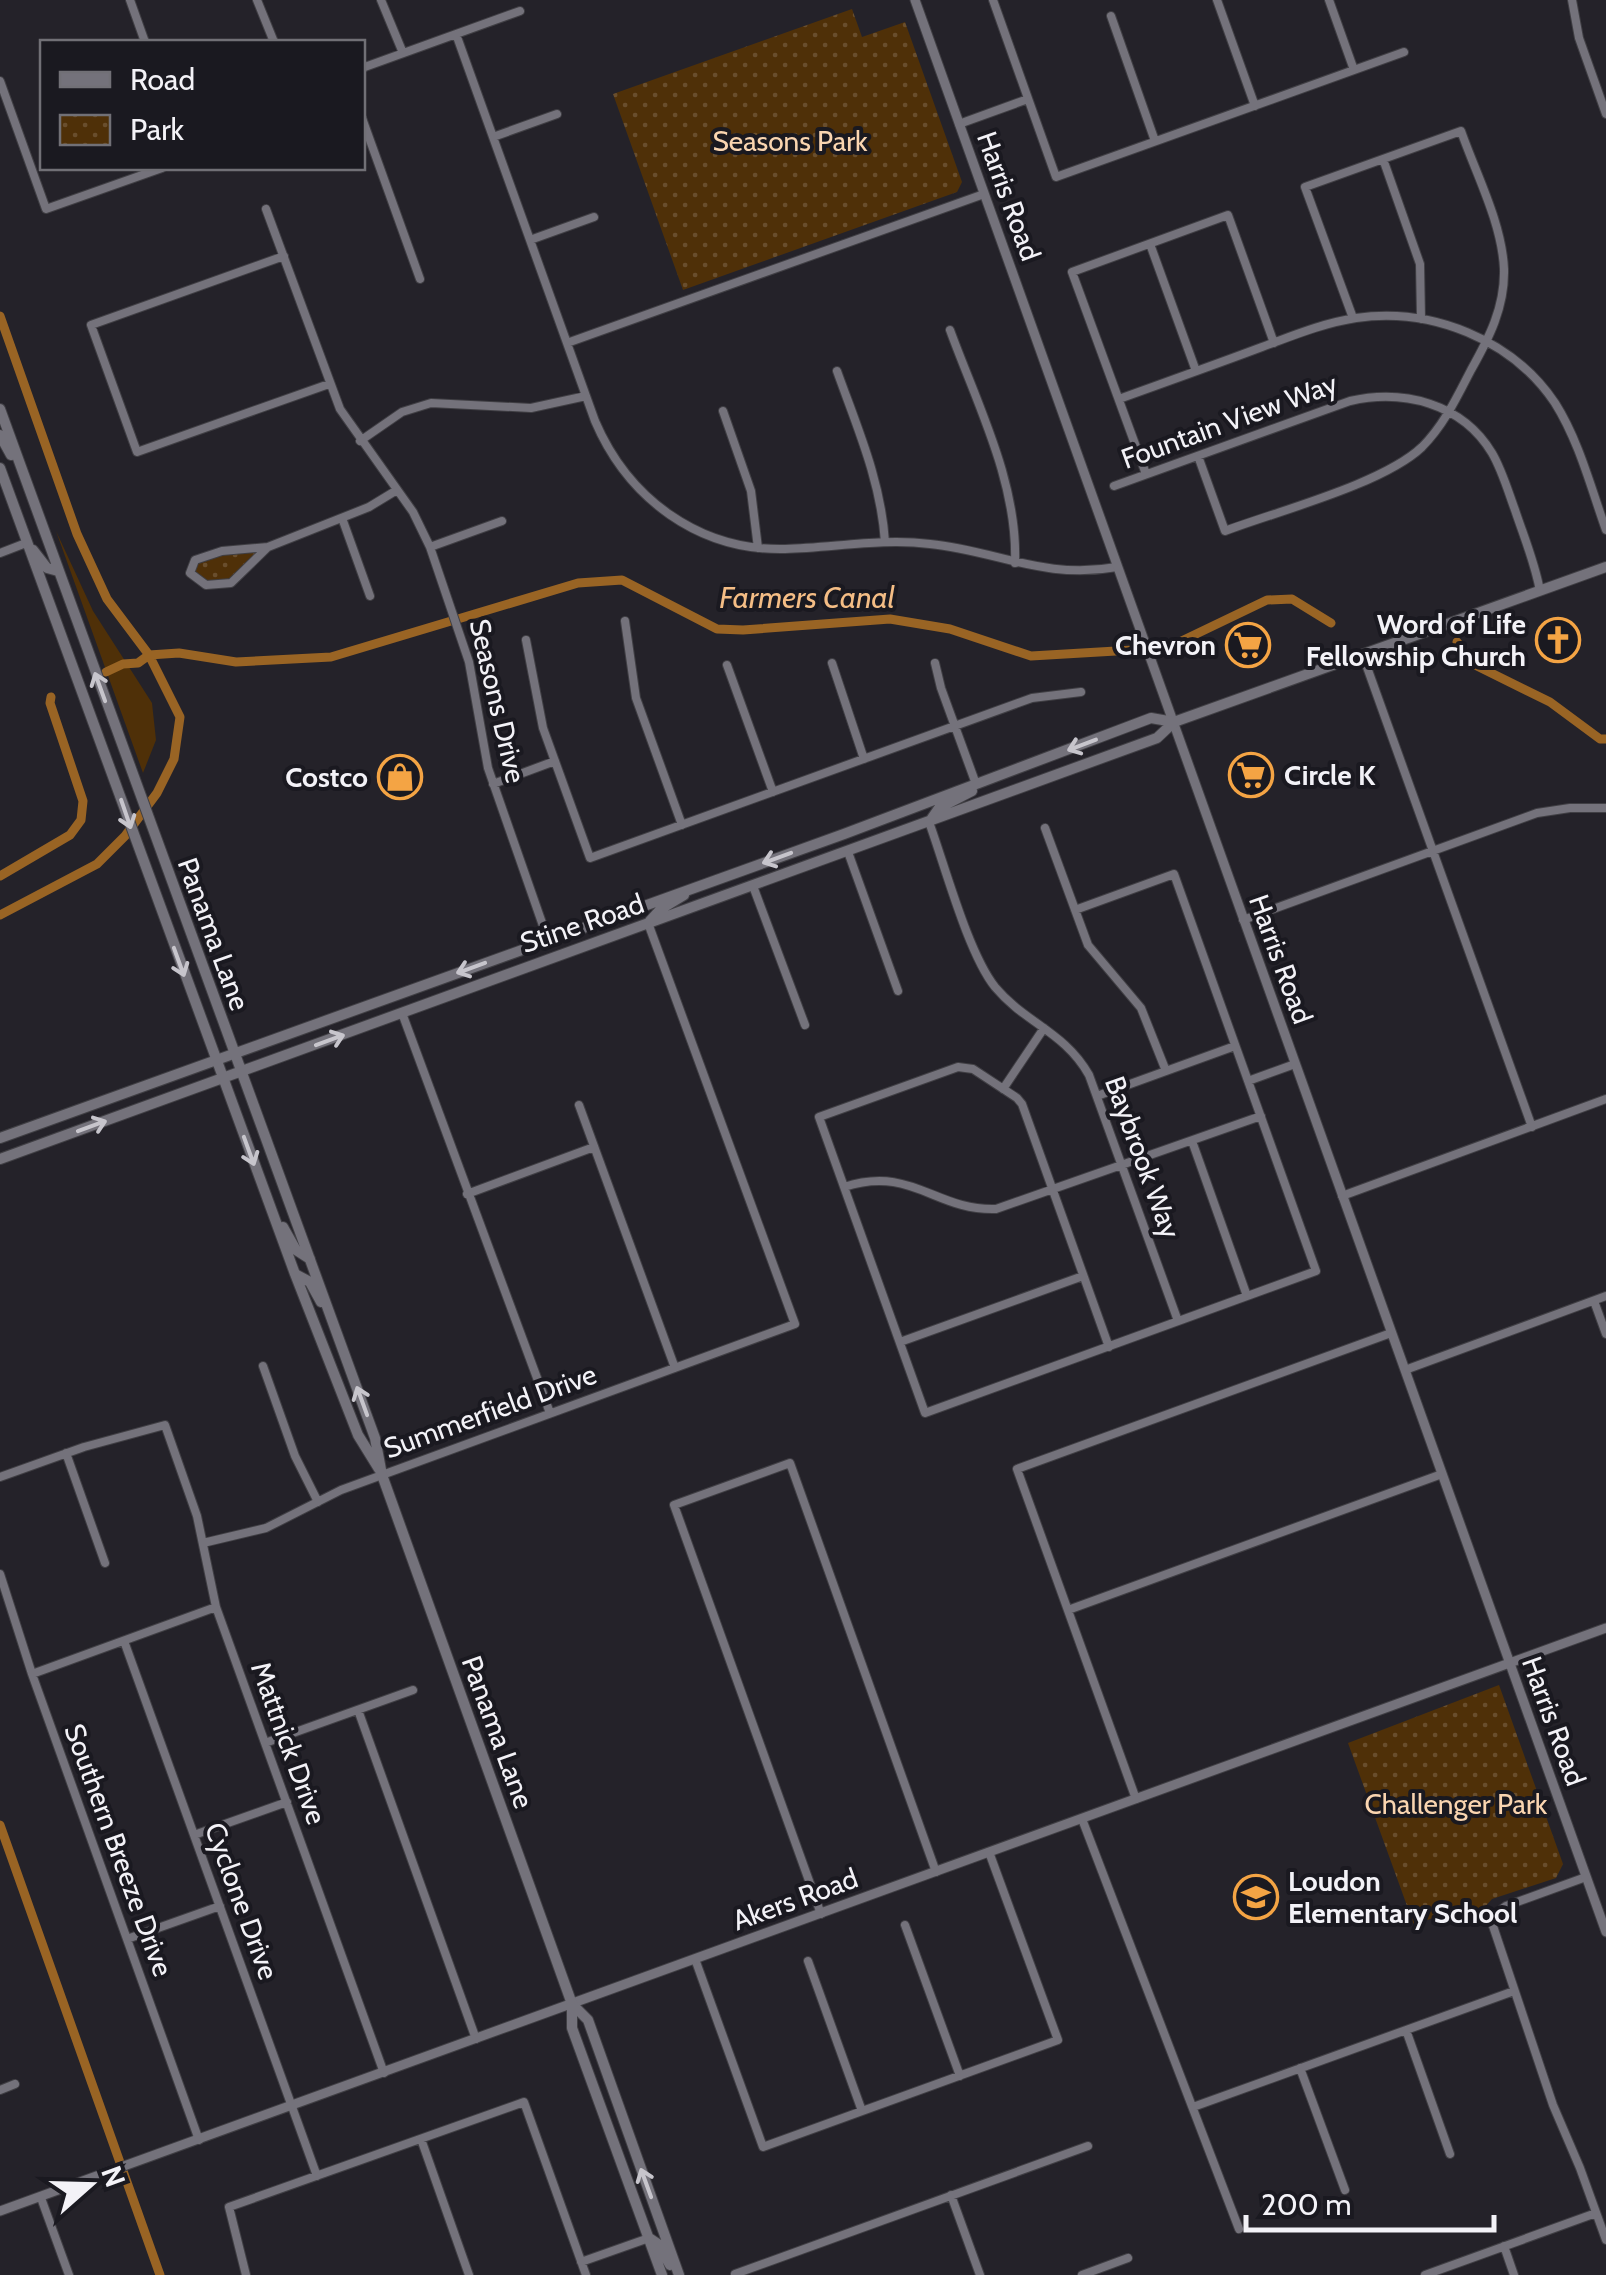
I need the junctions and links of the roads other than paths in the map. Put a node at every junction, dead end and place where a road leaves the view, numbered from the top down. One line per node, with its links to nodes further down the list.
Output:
1 (130, 0): 12 (street)
2 (257, 0): 13 (street)
3 (380, 0): 15 (street)
4 (915, 0): 23 (street, Harris Road)
5 (993, 0): 19 (street)
6 (1217, 0): 20 (street)
7 (1329, 0): 17 (street)
8 (1572, 0): 22 (street)
9 (520, 11): 11 (street)
10 (1111, 16): 26 (street)
11 (456, 34): 15 (street); 25 (street)
12 (144, 40)
13 (273, 40)
14 (1404, 52): 17 (street)
15 (403, 53): 16 (street)
16 (365, 67)
17 (1354, 70): 20 (street)
18 (0, 84): 28 (street)
19 (1028, 99): 23 (street); 26 (street)
20 (1255, 106): 26 (street)
21 (557, 114): 25 (street)
22 (1606, 114)
23 (959, 124): 29 (street, Harris Road)
24 (365, 126): 35 (street)
25 (493, 137): 32 (street)
26 (1155, 141)
27 (1383, 159): 36 (street); 37 (street); 39 (street)
28 (156, 170)
29 (984, 194): 40 (street); 68 (street, Harris Road)
30 (266, 209): 34 (street, Seasons Drive)
31 (594, 217): 32 (street)
32 (530, 240): 40 (street)
33 (1150, 244): 41 (street); 43 (street); 46 (street)
34 (284, 256): 44 (street, Seasons Drive); 44 (street)
35 (420, 279)
36 (1353, 318): 37 (street); 41 (street)
37 (1421, 319): 39 (street)
38 (950, 330): 67 (street)
39 (1487, 342): 49 (street); 60 (street)
40 (567, 343): 45 (street)
41 (1274, 343): 43 (street)
42 (837, 370): 61 (street)
43 (1196, 371): 46 (street)
44 (329, 384): 51 (street, Seasons Drive)
45 (586, 396): 51 (street); 65 (street)
46 (1119, 400): 54 (street)
47 (0, 409): 55 (main road, Panama Lane)
48 (723, 411): 65 (street)
49 (1449, 412): 52 (street, Fountain View Way); 52 (street); 71 (street, Fountain View Way)
50 (0, 435): 55 (main road)
51 (360, 440): 57 (street, Seasons Drive)
52 (1198, 456): 54 (street, Fountain View Way)
53 (0, 468): 62 (main road, Panama Lane)
54 (1146, 474): 56 (street, Fountain View Way)
55 (26, 483): 70 (main road, Panama Lane)
56 (1114, 486)
57 (397, 490): 58 (street); 64 (street, Seasons Drive)
58 (342, 518): 63 (street); 72 (street)
59 (502, 521): 64 (street)
60 (1606, 530)
61 (884, 542): 65 (street); 67 (street)
62 (26, 543): 66 (street); 70 (main road); 107 (main road, Panama Lane, one-way to 107)
63 (268, 547): 63 (street)
64 (430, 547): 85 (street, Seasons Drive)
65 (758, 548)
66 (0, 553)
67 (1015, 562): 68 (street)
68 (1117, 566): 80 (street, Harris Road)
69 (1606, 567): 71 (main road, Stine Road)
70 (58, 571): 106 (main road, Panama Lane, one-way to 70)
71 (1540, 590): 75 (main road, Stine Road)
72 (370, 596)
73 (625, 621): 90 (street)
74 (526, 640): 83 (street)
75 (1363, 656): 80 (main road, Stine Road); 92 (street)
76 (832, 663): 82 (street)
77 (935, 663): 81 (street)
78 (727, 665): 87 (street)
79 (1081, 692): 81 (street)
80 (1174, 722): 84 (main road, Stine Road, one-way to 84); 89 (main road, Stine Road); 97 (street, Harris Road)
81 (954, 726): 82 (street); 86 (street)
82 (864, 759): 87 (street)
83 (554, 761): 85 (street); 90 (street)
84 (1013, 771): 86 (main road, Stine Road); 89 (main road)
85 (492, 784): 99 (street, Seasons Drive)
86 (976, 784): 94 (main road, Stine Road, one-way to 94)
87 (773, 792): 90 (street)
88 (1606, 808): 92 (street)
89 (929, 822): 93 (main road, Stine Road); 104 (street, Baybrook Way)
90 (682, 825)
91 (1045, 828): 96 (street)
92 (1433, 851): 97 (street); 118 (street)
93 (848, 852): 95 (main road, Stine Road); 101 (street)
94 (702, 884): 98 (main road); 99 (main road, Stine Road)
95 (753, 886): 98 (main road, Stine Road); 103 (street)
96 (1075, 910): 105 (street); 109 (street)
97 (1244, 920): 108 (street, Harris Road)
98 (648, 924): 100 (main road, Stine Road); 142 (street, Summerfield Drive)
99 (548, 940): 100 (main road); 106 (main road, Stine Road, one-way to 106)
100 (485, 981): 102 (main road, Stine Road)
101 (898, 991)
102 (402, 1013): 110 (main road, Stine Road, one-way to 102); 126 (street)
103 (805, 1025)
104 (1044, 1028): 113 (street); 114 (street, Baybrook Way)
105 (1236, 1046): 109 (street); 112 (street)
106 (234, 1052): 107 (main road, Stine Road); 110 (main road, Panama Lane)
107 (216, 1059): 111 (main road, Panama Lane); 119 (main road, Stine Road)
108 (1295, 1064): 112 (street); 127 (street, Harris Road)
109 (1166, 1071): 114 (street)
110 (242, 1073): 111 (main road, Stine Road); 129 (main road, Panama Lane)
111 (223, 1079): 122 (main road, Stine Road, one-way to 111); 128 (main road, Panama Lane, one-way to 128)
112 (1248, 1081): 117 (street)
113 (1003, 1089): 124 (street); 125 (street)
114 (1097, 1096): 123 (street, Baybrook Way)
115 (1606, 1100): 118 (street)
116 (579, 1105): 121 (street)
117 (1261, 1116): 120 (street); 132 (street)
118 (1532, 1126): 127 (street)
119 (0, 1138)
120 (1192, 1141): 123 (street); 132 (street)
121 (594, 1148): 126 (street); 142 (street)
122 (0, 1159)
123 (1122, 1166): 125 (street); 135 (street, Baybrook Way)
124 (844, 1187): 125 (street); 139 (street)
125 (1053, 1192): 131 (street)
126 (467, 1194): 144 (street)
127 (1342, 1196): 137 (street, Harris Road)
128 (268, 1200): 129 (main road); 130 (main road, Panama Lane)
129 (311, 1260): 136 (main road, Panama Lane)
130 (294, 1274): 136 (main road); 146 (main road, Panama Lane)
131 (1084, 1276): 139 (street); 140 (street)
132 (1247, 1296): 135 (street)
133 (1606, 1296): 134 (street)
134 (1594, 1301): 138 (street); 143 (street)
135 (1178, 1322): 140 (street)
136 (336, 1329): 146 (main road, Panama Lane, one-way to 136)
137 (1391, 1333): 143 (street, Harris Road); 154 (street)
138 (1606, 1334)
139 (900, 1342): 140 (street)
140 (1109, 1346)
141 (262, 1366): 149 (street)
142 (675, 1368): 144 (street, Summerfield Drive)
143 (1404, 1370): 147 (street, Harris Road)
144 (550, 1414): 146 (street, Summerfield Drive)
145 (66, 1454): 148 (street); 150 (street, Mattnick Drive); 151 (street)
146 (382, 1474): 149 (street, Summerfield Drive); 177 (main road, Panama Lane)
147 (1442, 1474): 154 (street); 157 (street, Harris Road)
148 (0, 1477)
149 (318, 1502): 150 (street, Summerfield Drive)
150 (203, 1543): 153 (street, Mattnick Drive)
151 (106, 1564)
152 (0, 1574): 158 (street, Southern Breeze Drive)
153 (216, 1607): 156 (street); 161 (street, Mattnick Drive)
154 (1068, 1610): 162 (street)
155 (1606, 1628): 157 (street, Akers Road)
156 (124, 1641): 158 (street); 165 (street, Cyclone Drive)
157 (1510, 1663): 162 (street, Akers Road); 168 (street, Harris Road)
158 (32, 1674): 173 (street, Southern Breeze Drive)
159 (414, 1690): 160 (street)
160 (358, 1710): 161 (street); 179 (street)
161 (266, 1743): 163 (street, Mattnick Drive)
162 (1136, 1799): 164 (street, Akers Road)
163 (286, 1802): 165 (street); 181 (street, Mattnick Drive)
164 (1082, 1819): 166 (street, Akers Road); 186 (street)
165 (194, 1836): 169 (street, Cyclone Drive)
166 (989, 1852): 167 (street, Akers Road); 182 (street)
167 (936, 1872): 170 (street, Akers Road); 170 (street)
168 (1586, 1877): 172 (street, Harris Road); 176 (street)
169 (220, 1906): 173 (street); 185 (street, Cyclone Drive)
170 (821, 1914): 174 (street, Akers Road)
171 (905, 1925): 182 (street)
172 (1606, 1932)
173 (127, 1939): 189 (street, Southern Breeze Drive)
174 (695, 1959): 177 (street, Akers Road); 187 (street)
175 (808, 1960): 187 (street)
176 (1514, 1991): 178 (street); 197 (street)
177 (572, 2004): 179 (street, Akers Road); 199 (main road, Panama Lane); 210 (main road, Panama Lane, one-way to 177)
178 (1406, 2030): 180 (street); 191 (street)
179 (476, 2039): 181 (street, Akers Road)
180 (1300, 2068): 186 (street); 193 (street)
181 (384, 2073): 185 (street, Akers Road)
182 (960, 2076): 187 (street)
183 (15, 2084): 184 (street)
184 (0, 2090)
185 (292, 2106): 189 (street, Akers Road); 192 (street, Cyclone Drive)
186 (1193, 2106): 198 (street)
187 (862, 2111)
188 (420, 2139): 192 (street); 203 (street); 207 (street)
189 (200, 2140): 195 (street, Akers Road)
190 (1088, 2146): 194 (street)
191 (1450, 2154)
192 (317, 2176): 206 (street)
193 (1345, 2190)
194 (951, 2195): 204 (street); 211 (street)
195 (41, 2198): 196 (street, Akers Road); 205 (street)
196 (0, 2211)
197 (1596, 2212): 200 (street); 201 (street)
198 (1239, 2229)
199 (649, 2238): 203 (street); 209 (main road, Panama Lane); 210 (main road)
200 (1606, 2240)
201 (1504, 2246): 213 (street); 214 (street)
202 (1128, 2258): 212 (street)
203 (581, 2262): 208 (street)
204 (735, 2274)
205 (69, 2275)
206 (246, 2275)
207 (470, 2275)
208 (586, 2275)
209 (662, 2275)
210 (677, 2275)
211 (980, 2275)
212 (1082, 2275)
213 (1425, 2275)
214 (1514, 2275)

